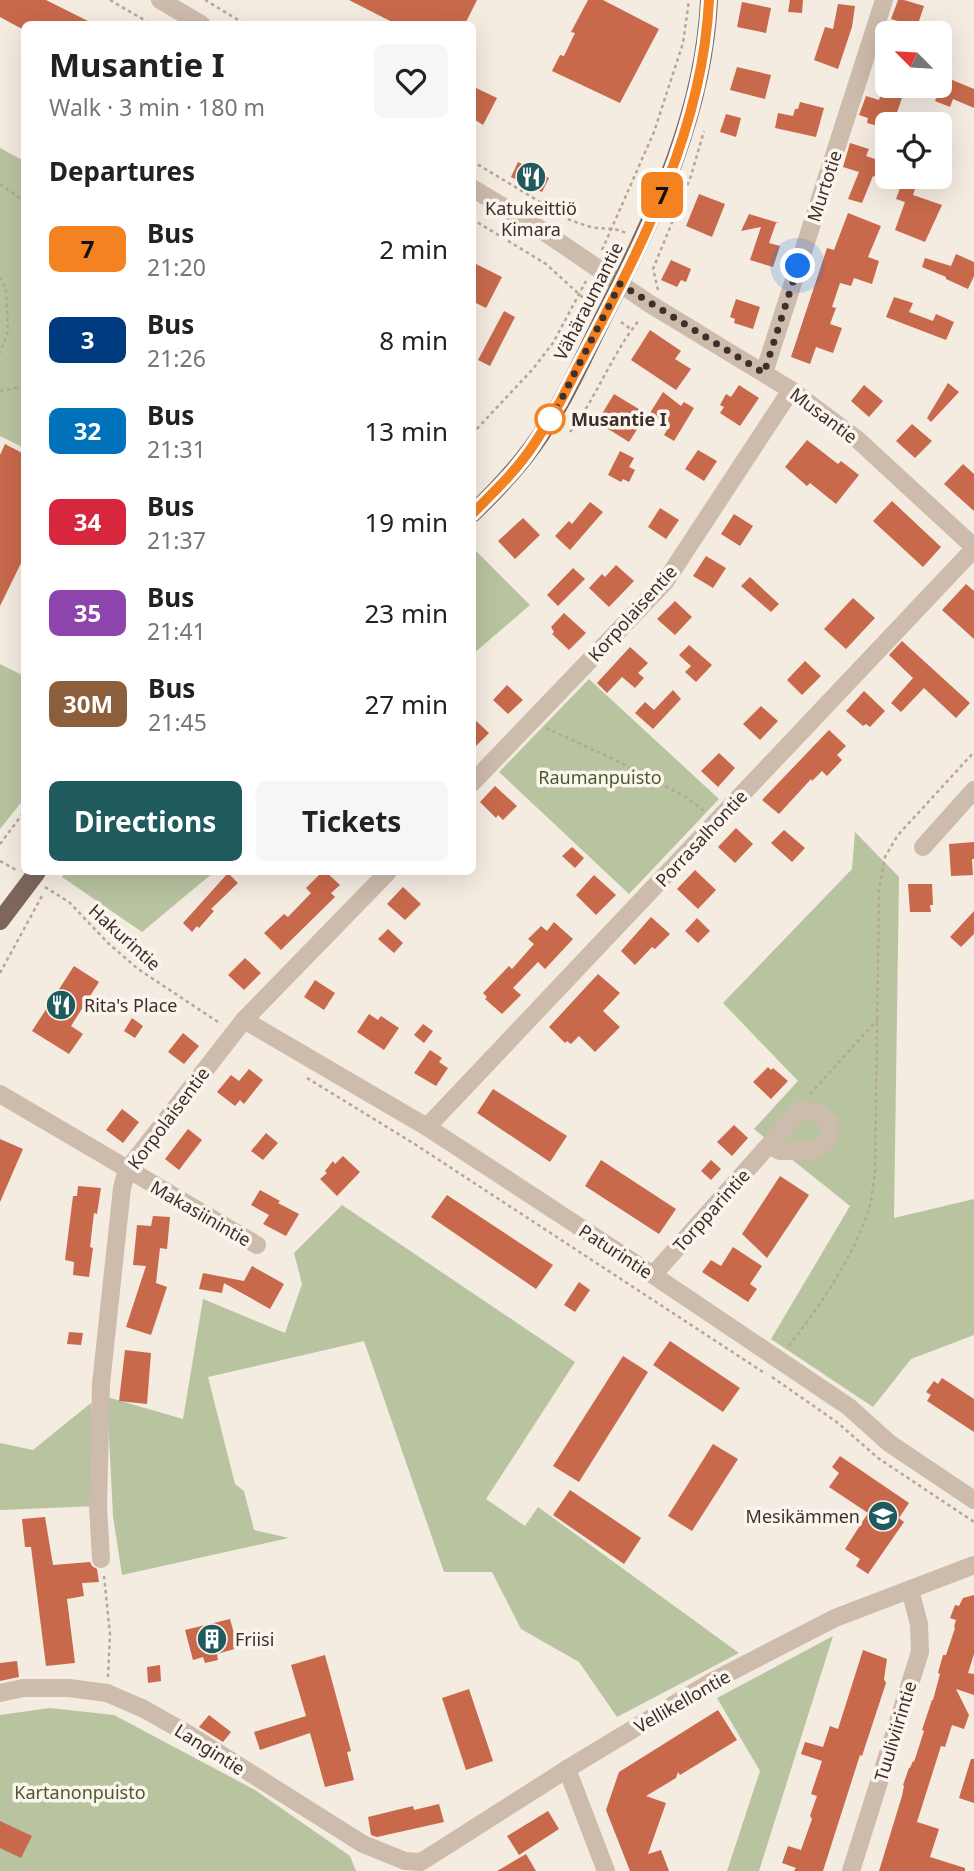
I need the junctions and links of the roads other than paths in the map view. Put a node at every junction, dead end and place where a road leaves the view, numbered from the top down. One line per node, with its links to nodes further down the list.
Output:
1 (160, 0): 4 (street)
2 (709, 0): 6 (main road, Vähäraumantie)
3 (884, 0): 7 (street, Murtotie)
4 (196, 21)
5 (476, 190): 6 (street, Musantie)
6 (620, 284): 7 (street, Musantie); 9 (main road, Vähäraumantie)
7 (764, 373): 8 (street, Musantie)
8 (792, 390): 10 (street, Musantie); 11 (street, Korpolaisentie)
9 (476, 510)
10 (974, 548): 19 (street, Porrasalhontie)
11 (476, 779)
12 (974, 790): 13 (street)
13 (923, 847)
14 (34, 875): 16 (main road)
15 (385, 875): 17 (street, Korpolaisentie)
16 (2, 914)
17 (234, 1026): 19 (street, Paturintie); 21 (street, Korpolaisentie)
18 (0, 1094): 21 (street, Makasiinintie)
19 (427, 1127): 23 (street, Paturintie)
20 (769, 1144): 20 (street, Torpparintie); 23 (street, Torpparintie)
21 (127, 1170): 22 (street, Makasiinintie); 25 (street, Korpolaisentie)
22 (257, 1245)
23 (653, 1275): 24 (street, Paturintie)
24 (974, 1500)
25 (101, 1559)
26 (974, 1565): 27 (street, Vellikellontie)
27 (910, 1590): 29 (street, Vellikellontie); 32 (street, Tuuliviirintie)
28 (0, 1693): 30 (street, Langintie)
29 (567, 1769): 30 (street, Vellikellontie); 31 (street)
30 (405, 1861)
31 (606, 1871)
32 (851, 1871)

